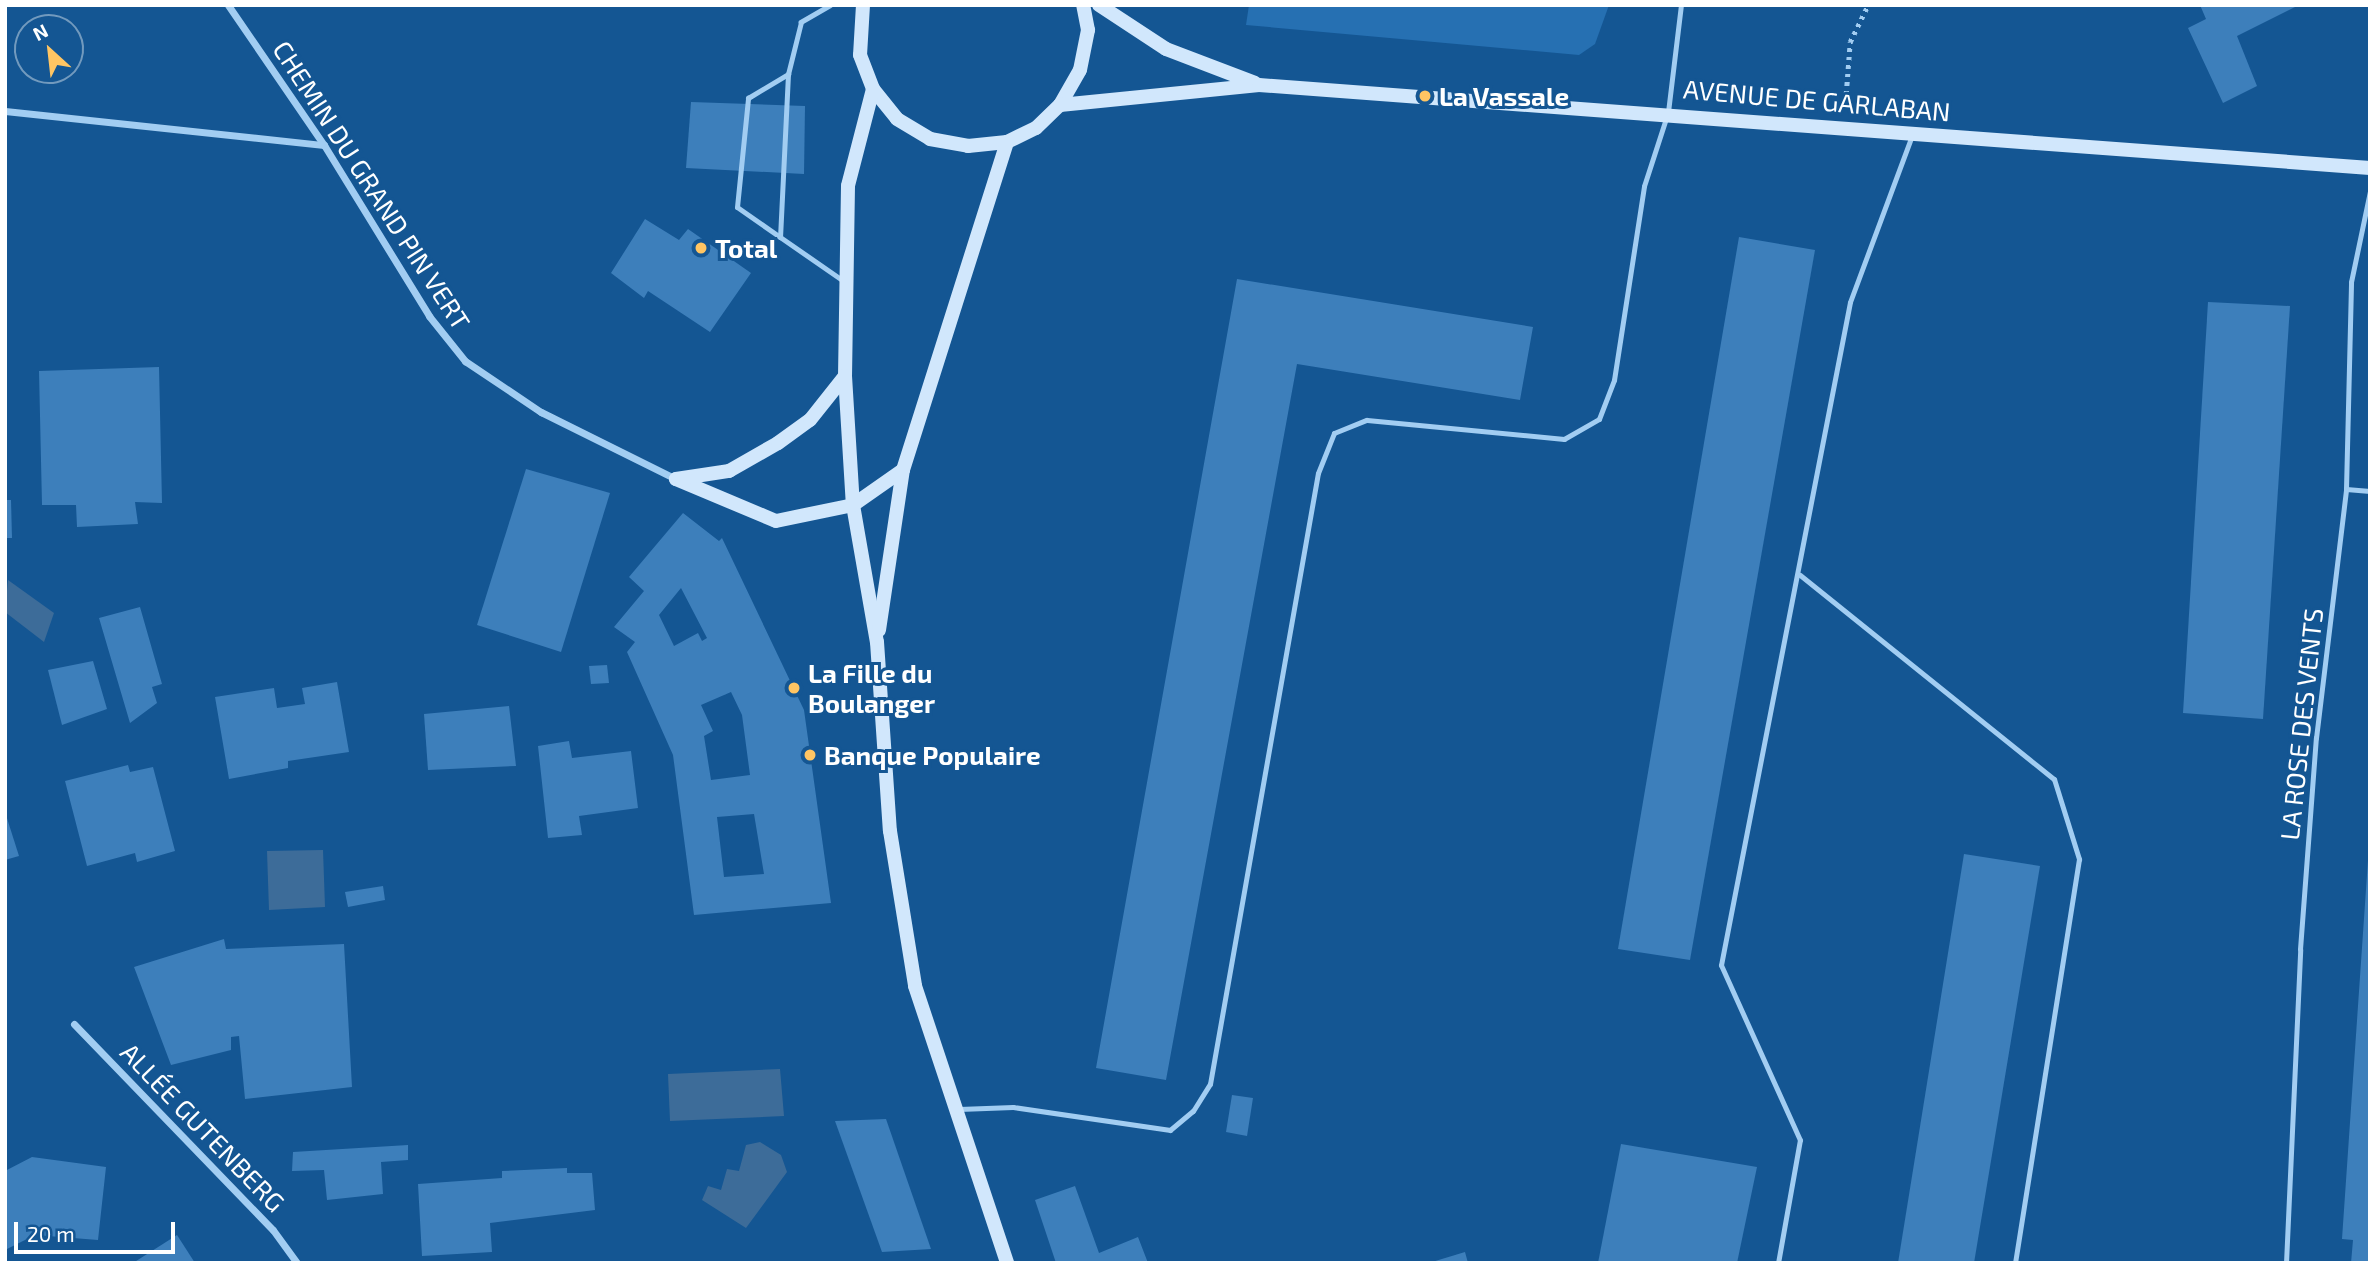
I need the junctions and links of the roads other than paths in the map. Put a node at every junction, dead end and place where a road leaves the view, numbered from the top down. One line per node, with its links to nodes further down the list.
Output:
1 (228, 5): 15 (street, CHEMIN DU GRAND PIN VERT)
2 (830, 5): 7 (lane)
3 (863, 5): 9 (main road)
4 (1083, 5): 10 (main road)
5 (1099, 5): 8 (main road, AVENUE DE GARLABAN)
6 (1681, 5): 12 (lane)
7 (788, 74): 18 (lane); 18 (lane)
8 (1259, 85): 10 (main road, AVENUE DE GARLABAN); 12 (main road, AVENUE DE GARLABAN)
9 (873, 89): 14 (main road); 19 (main road)
10 (1060, 105): 14 (main road)
11 (5, 111): 15 (street)
12 (1668, 112): 13 (main road, AVENUE DE GARLABAN); 29 (lane)
13 (1913, 132): 16 (main road, AVENUE DE GARLABAN); 26 (lane)
14 (1007, 142): 21 (main road)
15 (324, 145): 22 (street, CHEMIN DU GRAND PIN VERT)
16 (2370, 168)
17 (2370, 191): 23 (lane, LA ROSE DES VENTS)
18 (780, 237): 19 (lane)
19 (846, 283): 20 (main road)
20 (845, 376): 22 (main road); 25 (main road)
21 (903, 470): 25 (main road); 27 (main road)
22 (676, 479): 25 (main road)
23 (2346, 489): 24 (lane); 34 (lane, LA ROSE DES VENTS)
24 (2370, 491)
25 (853, 505): 27 (main road)
26 (1800, 575): 32 (lane); 33 (lane)
27 (877, 642): 29 (main road)
28 (74, 1024): 30 (street, ALLÉE GUTENBERG)
29 (952, 1109): 31 (main road)
30 (297, 1263)
31 (1007, 1263)
32 (1778, 1263)
33 (2015, 1263)
34 (2286, 1263)

